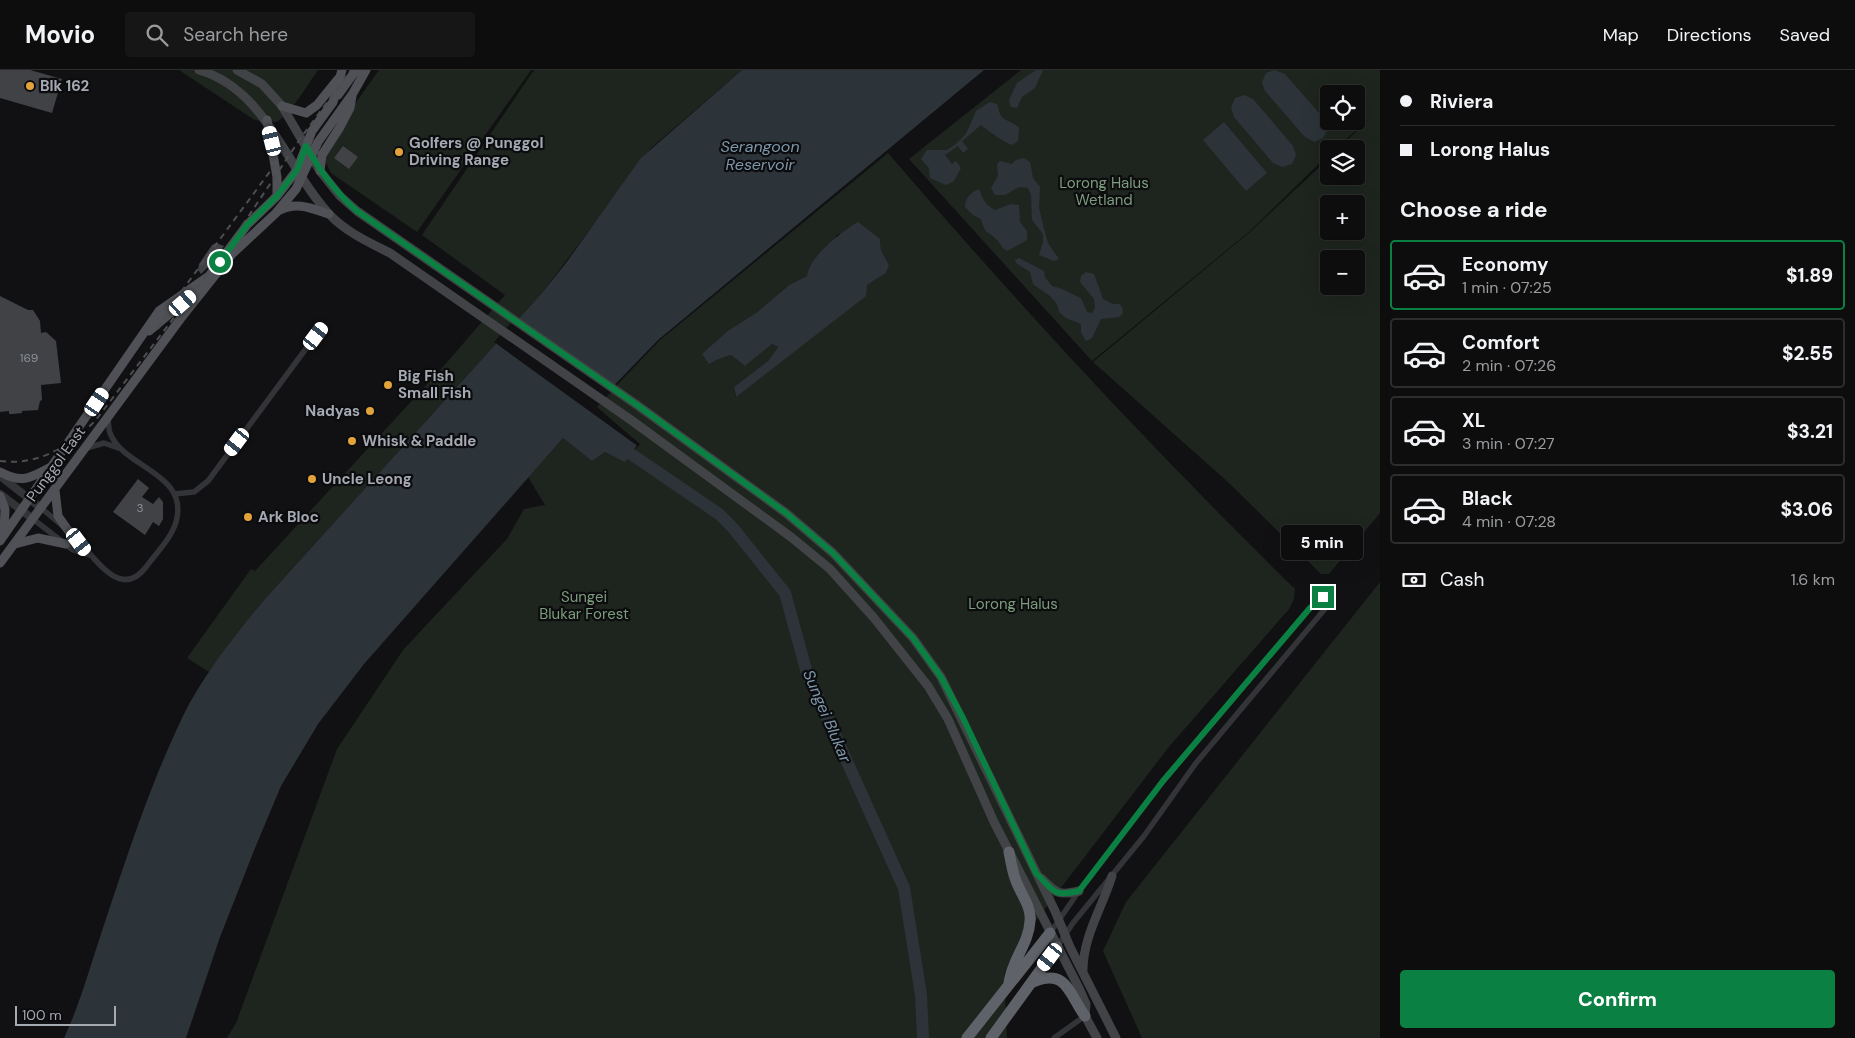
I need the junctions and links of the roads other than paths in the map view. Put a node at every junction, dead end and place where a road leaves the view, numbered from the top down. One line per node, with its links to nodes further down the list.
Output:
1 (199, 70): 9 (main road)
2 (237, 70): 8 (main road)
3 (356, 70): 7 (main road)
4 (366, 70): 6 (main road, Punggol East)
5 (342, 72): 7 (main road, Punggol East); 8 (main road)
6 (353, 93): 11 (main road, Punggol East); 12 (main road)
7 (334, 102): 10 (main road, Punggol East)
8 (282, 106): 10 (main road)
9 (266, 120): 13 (main road); 14 (main road)
10 (306, 146): 11 (main road); 13 (main road, Punggol East)
11 (311, 156): 12 (main road); 13 (main road, Punggol East)
12 (320, 172): 39 (main road)
13 (299, 173): 14 (main road, Punggol East); 15 (main road, Punggol East); 16 (main road)
14 (277, 196): 18 (main road, Punggol East)
15 (276, 213): 16 (main road); 19 (main road, Punggol East)
16 (329, 214): 38 (main road)
17 (322, 327): 26 (street)
18 (143, 336): 19 (main road); 23 (main road, Punggol East)
19 (157, 352): 20 (main road, Punggol East)
20 (108, 417): 21 (main road, Punggol East); 22 (street)
21 (85, 449): 22 (street); 25 (main road, Punggol East)
22 (123, 450): 26 (street)
23 (53, 466): 24 (main road); 28 (main road, Punggol East)
24 (0, 474): 28 (street)
25 (55, 489): 29 (main road, Punggol East); 32 (main road)
26 (174, 494): 36 (street)
27 (0, 495): 30 (street); 33 (main road)
28 (29, 499): 29 (street); 30 (main road, Punggol East)
29 (41, 508): 31 (main road, Punggol East); 32 (street)
30 (21, 511): 31 (street); 33 (main road, Punggol East)
31 (33, 519): 34 (main road, Punggol East); 35 (street)
32 (70, 534): 36 (street)
33 (2, 539)
34 (15, 544): 35 (main road); 37 (main road, Punggol East)
35 (66, 544): 36 (street)
36 (89, 555)
37 (0, 563)
38 (1009, 852): 43 (main road); 47 (highway)
39 (1036, 873): 41 (main road); 42 (main road)
40 (1112, 876): 41 (street); 44 (street); 46 (main road)
41 (1079, 891): 42 (street)
42 (1059, 920): 43 (street); 44 (main road)
43 (1050, 933): 45 (main road); 47 (highway)
44 (1065, 934): 45 (street); 46 (main road)
45 (1057, 947): 48 (highway); 49 (main road)
46 (1084, 973): 54 (main road)
47 (1010, 983): 50 (highway)
48 (1030, 984): 49 (highway); 51 (highway)
49 (1086, 1016): 52 (street); 53 (main road)
50 (967, 1038)
51 (991, 1038)
52 (1054, 1038)
53 (1097, 1038)
54 (1116, 1038)

